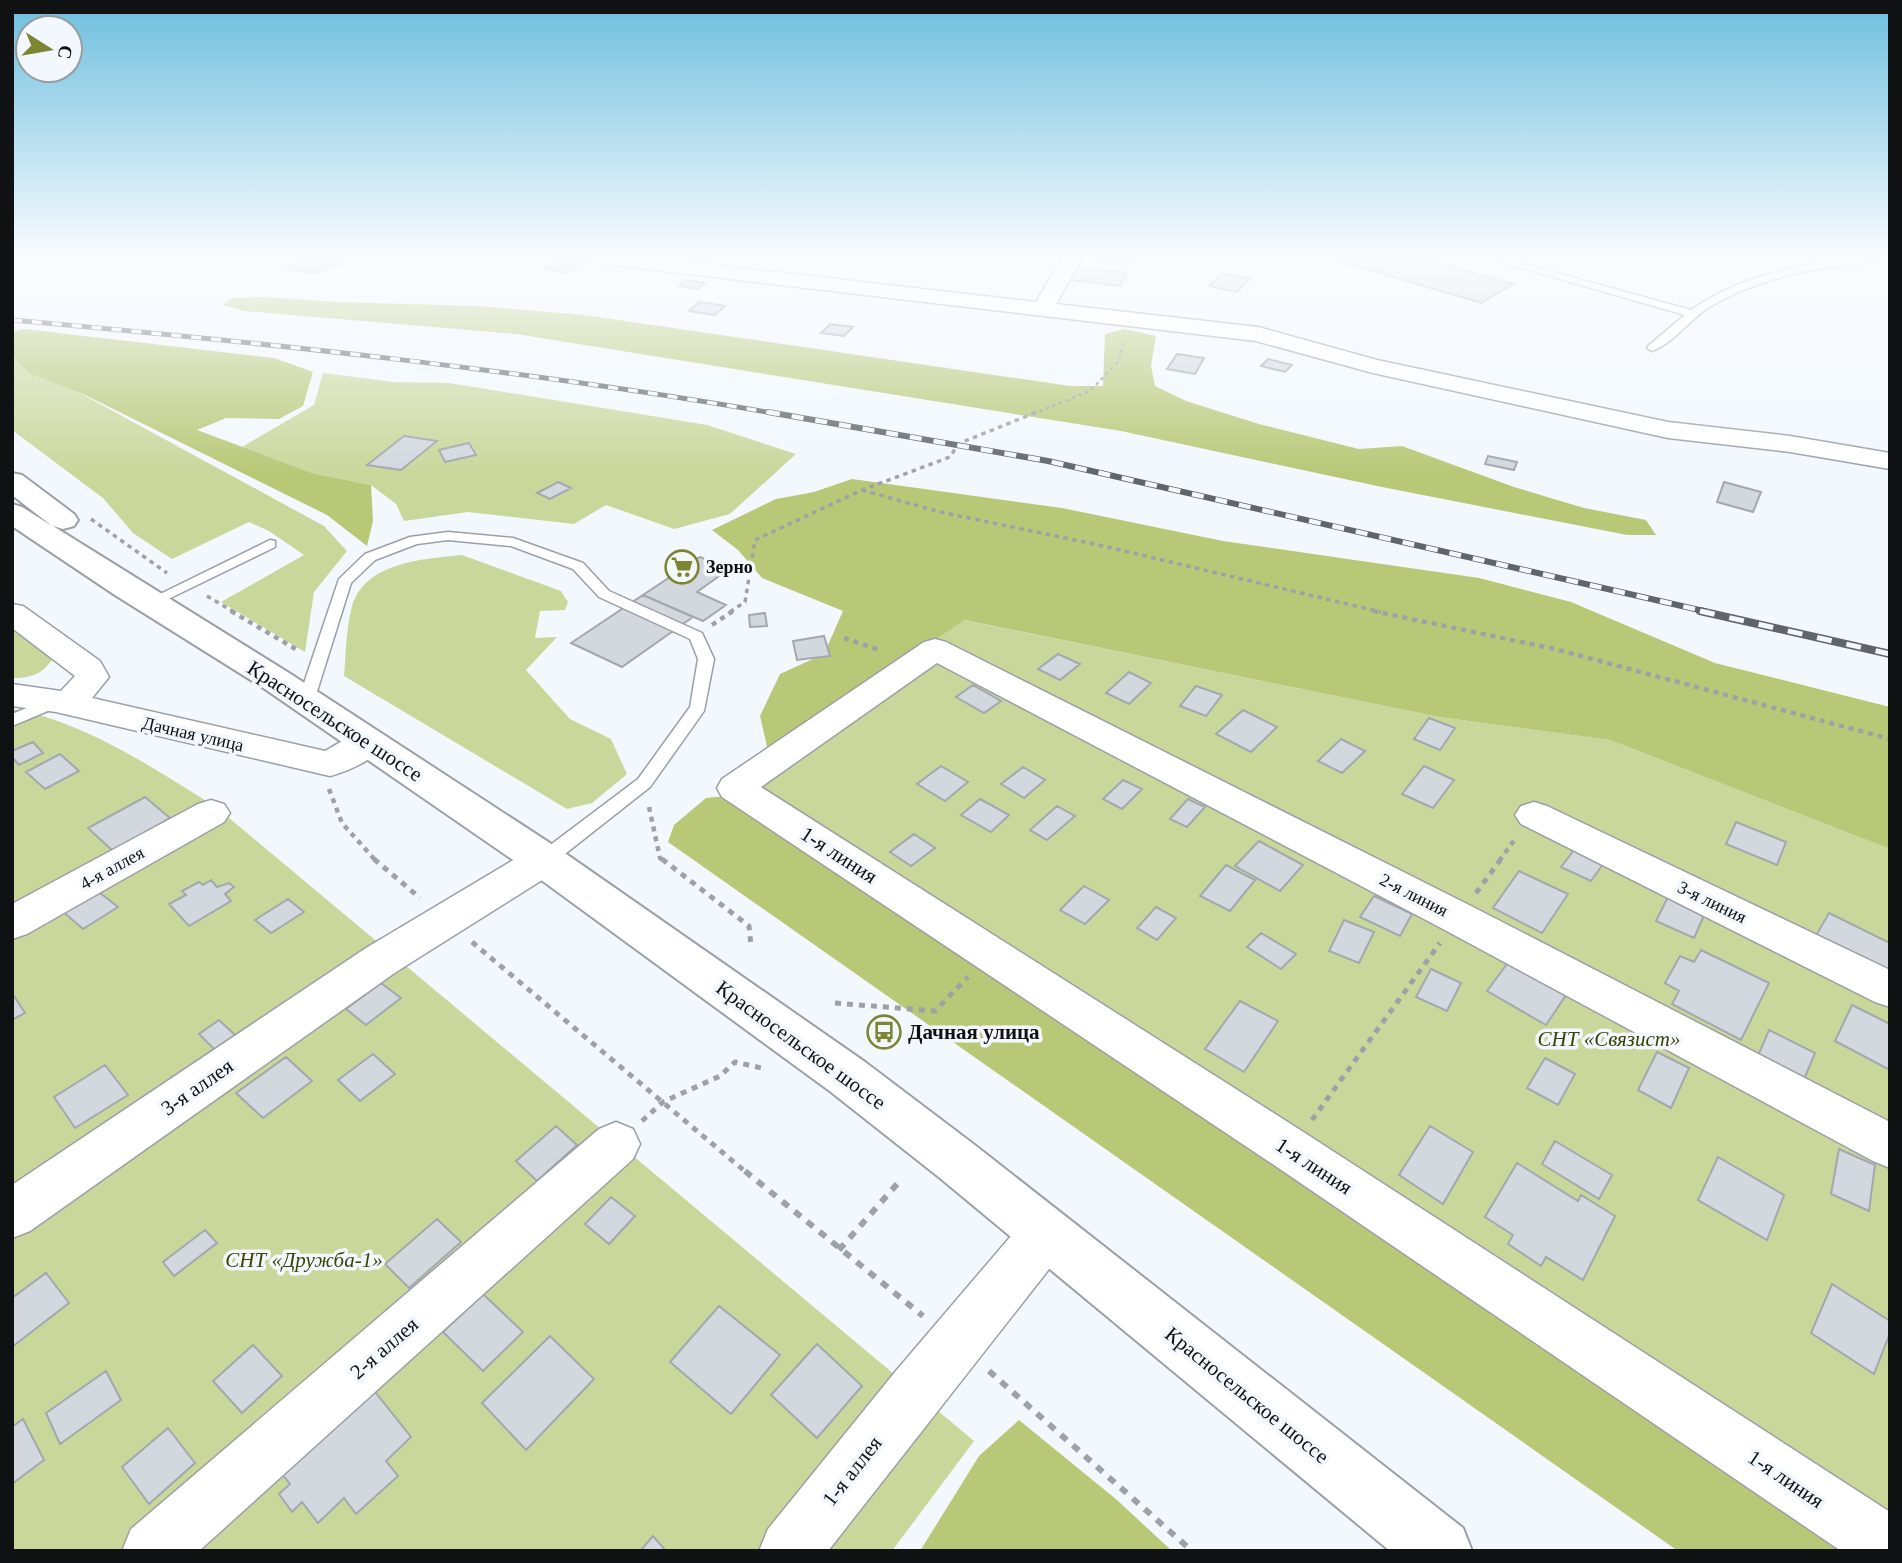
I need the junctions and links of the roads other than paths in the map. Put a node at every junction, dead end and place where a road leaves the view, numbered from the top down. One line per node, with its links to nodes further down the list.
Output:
1 (1211, 328): 4 (street)
2 (1677, 328): 3 (lane)
3 (1652, 348)
4 (1890, 461)
5 (12, 481): 8 (highway, Красносельское шоссе)
6 (12, 513): 8 (highway, Красносельское шоссе)
7 (270, 544): 8 (lane)
8 (137, 596): 12 (highway, Красносельское шоссе)
9 (12, 613): 13 (street)
10 (935, 649): 22 (street, 2-я линия); 25 (street, 1-я линия)
11 (12, 695): 13 (street, Дачная улица)
12 (306, 701): 15 (highway, Красносельское шоссе); 18 (lane)
13 (62, 703): 14 (lane); 15 (street, Дачная улица)
14 (12, 721)
15 (369, 742): 18 (highway, Красносельское шоссе)
16 (211, 813): 19 (street, 4-я аллея)
17 (1534, 815): 20 (street, 3-я линия)
18 (544, 860): 23 (street, 3-я аллея); 24 (highway, Красносельское шоссе)
19 (12, 923)
20 (1890, 990)
21 (615, 1144): 26 (street, 2-я аллея)
22 (1890, 1146)
23 (12, 1214)
24 (1046, 1233): 27 (street, 1-я аллея); 28 (highway, Красносельское шоссе)
25 (1890, 1548)
26 (153, 1551)
27 (790, 1551)
28 (1440, 1551)

